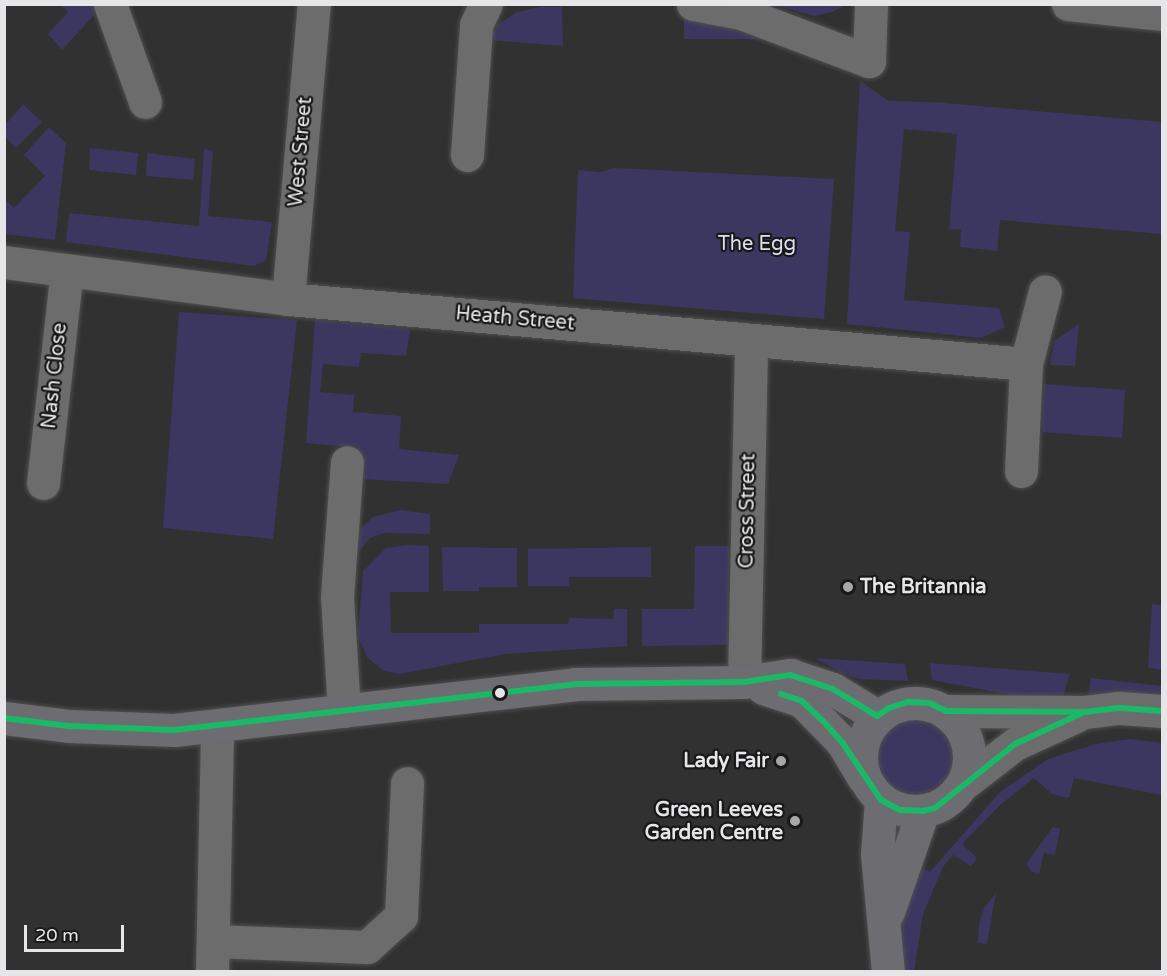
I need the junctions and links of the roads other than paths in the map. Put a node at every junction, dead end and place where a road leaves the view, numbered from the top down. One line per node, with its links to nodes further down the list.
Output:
1 (110, 4): 8 (street)
2 (314, 4): 13 (street, West Street)
3 (486, 4): 9 (street)
4 (693, 4): 5 (street)
5 (871, 4)
6 (1068, 4): 7 (street)
7 (1162, 14)
8 (145, 102)
9 (467, 155)
10 (4, 262): 11 (street, Heath Street)
11 (67, 270): 13 (street, Heath Street); 18 (street, Nash Close)
12 (1045, 291): 15 (street)
13 (288, 299): 14 (street, Heath Street)
14 (751, 341): 15 (street, Heath Street); 19 (street, Cross Street)
15 (1026, 364): 17 (street)
16 (347, 462): 20 (street)
17 (1021, 471)
18 (43, 483)
19 (744, 682): 20 (main road); 24 (main road); 29 (main road)
20 (344, 711): 26 (main road)
21 (946, 711): 23 (street); 24 (main road); 28 (main road)
22 (1162, 711): 23 (street)
23 (1085, 712): 28 (street)
24 (878, 716): 29 (main road)
25 (4, 718): 26 (main road)
26 (217, 726): 32 (street)
27 (407, 783): 32 (street)
28 (963, 784): 30 (main road)
29 (873, 790): 30 (main road); 31 (main road)
30 (923, 811): 31 (main road)
31 (883, 928): 33 (main road)
32 (213, 956)
33 (888, 972)

